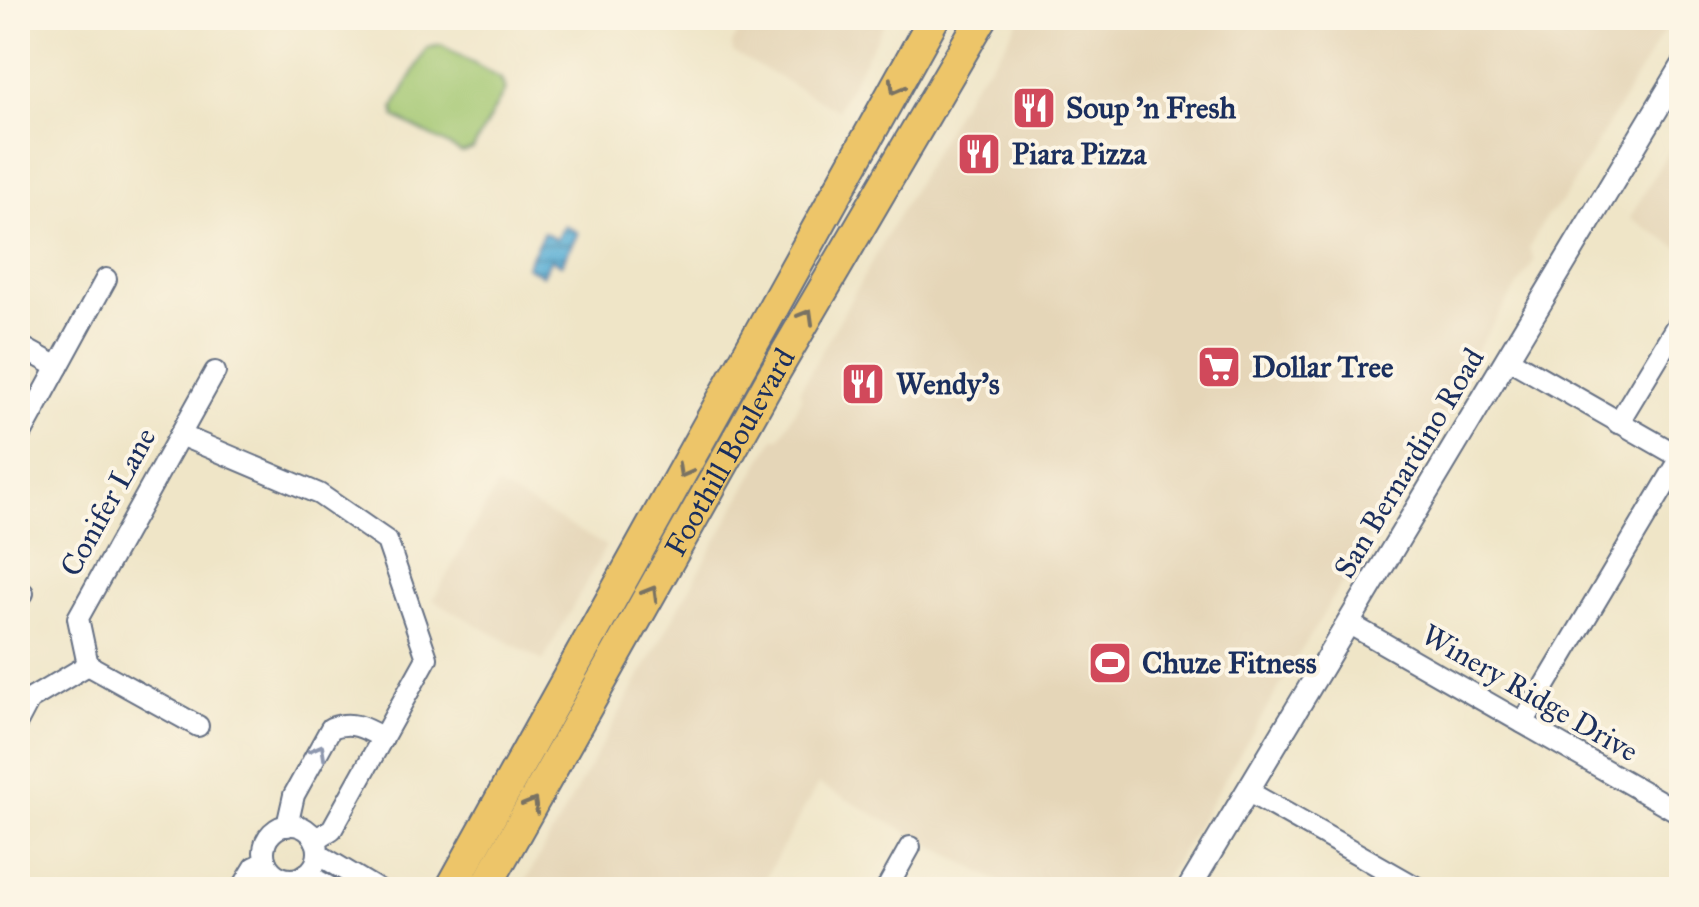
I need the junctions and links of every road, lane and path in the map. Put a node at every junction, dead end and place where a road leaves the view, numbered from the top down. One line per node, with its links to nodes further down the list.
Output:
1 (934, 18): 30 (main road, Foothill Boulevard, one-way to 30)
2 (982, 18): 31 (main road, Foothill Boulevard, one-way to 2)
3 (1682, 66): 7 (street, San Bernardino Road)
4 (106, 280): 8 (street)
5 (1678, 322): 10 (street)
6 (18, 345): 8 (street)
7 (1507, 358): 10 (street); 14 (street, San Bernardino Road)
8 (58, 367): 12 (street)
9 (214, 372): 11 (street, Conifer Lane)
10 (1618, 422): 13 (street)
11 (180, 434): 15 (street, Conifer Lane); 19 (street)
12 (18, 440)
13 (1681, 458): 17 (street)
14 (1348, 623): 17 (street, Winery Ridge Drive); 20 (street, San Bernardino Road)
15 (88, 665): 16 (street); 18 (street)
16 (18, 720)
17 (1523, 723): 21 (street, Winery Ridge Drive)
18 (198, 726)
19 (383, 738): 22 (street, one-way to 19); 24 (street)
20 (1247, 792): 33 (street, San Bernardino Road); 34 (street)
21 (1682, 814)
22 (287, 826): 24 (street); 25 (street)
23 (910, 846): 32 (street)
24 (317, 847): 26 (street); 29 (street)
25 (266, 862): 26 (street); 27 (street)
26 (297, 881): 28 (street)
27 (240, 890)
28 (334, 890)
29 (378, 890)
30 (450, 890)
31 (484, 890)
32 (886, 890)
33 (1188, 890)
34 (1421, 890)

